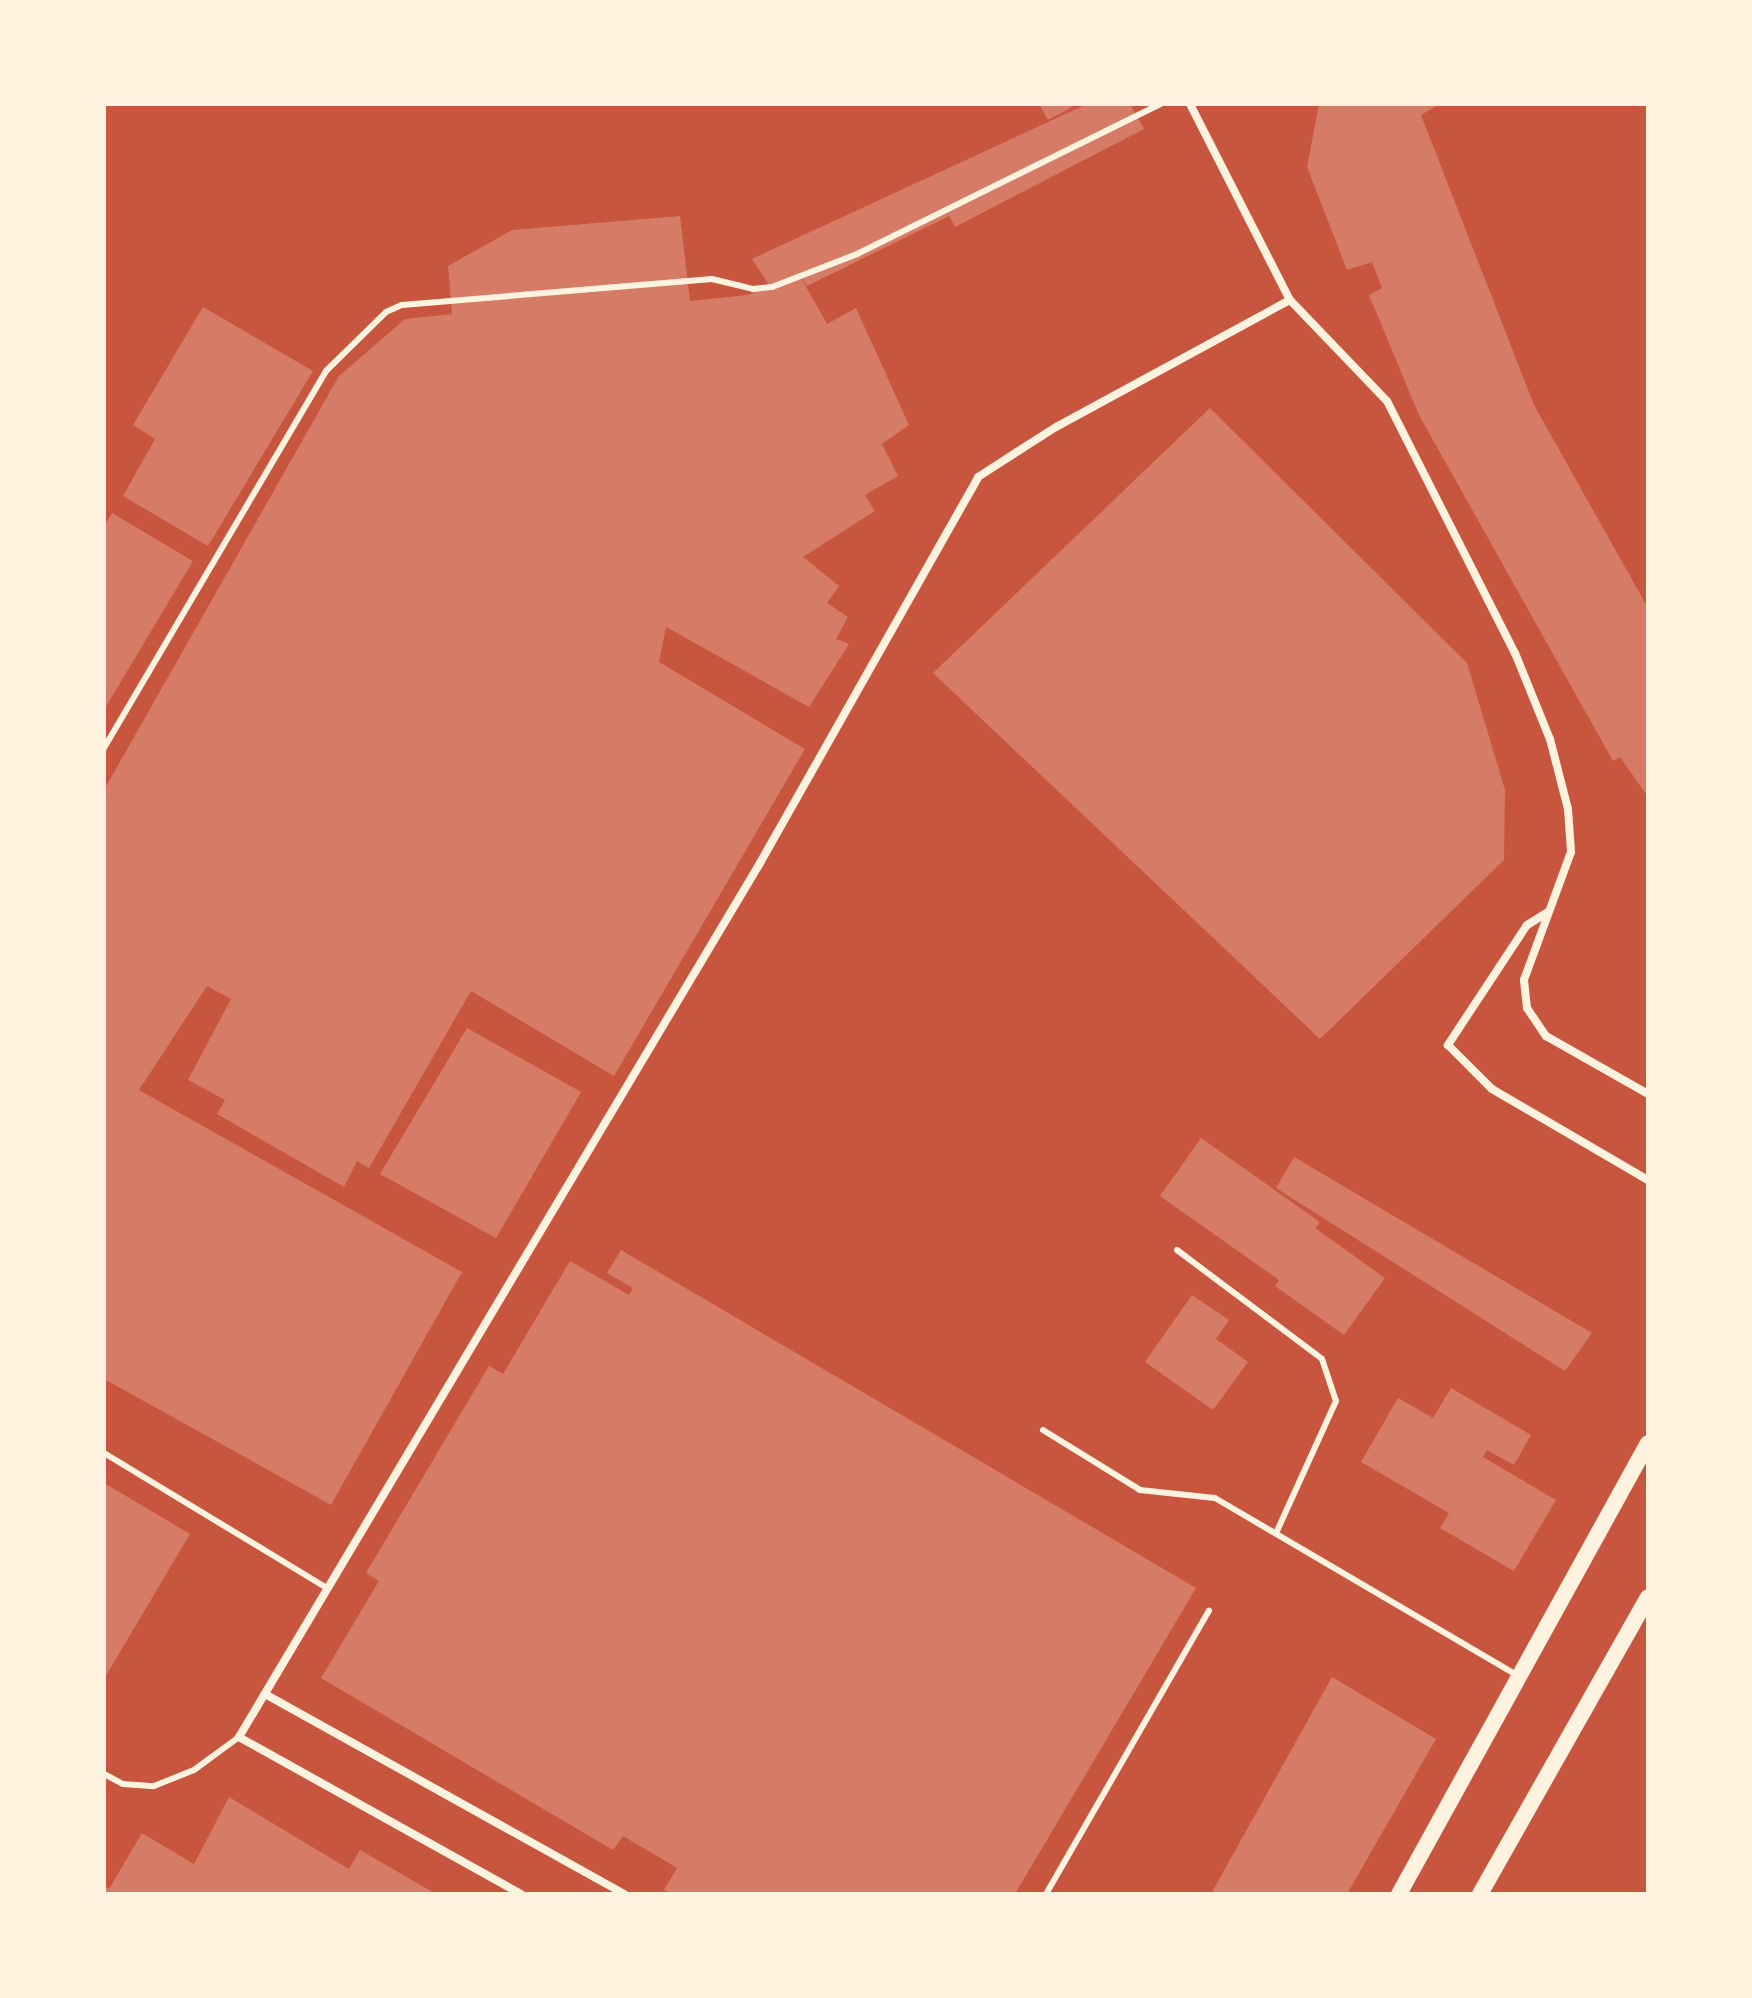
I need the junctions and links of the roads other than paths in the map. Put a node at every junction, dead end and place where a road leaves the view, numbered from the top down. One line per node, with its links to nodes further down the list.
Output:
1 (1161, 104): 4 (lane)
2 (1190, 104): 3 (street)
3 (1290, 300): 5 (street); 13 (street)
4 (104, 748)
5 (1548, 911): 6 (street); 7 (street)
6 (1648, 1094)
7 (1648, 1180)
8 (1177, 1250): 12 (lane)
9 (1043, 1430): 12 (lane)
10 (1648, 1443): 16 (main road)
11 (104, 1453): 13 (lane)
12 (1277, 1531): 16 (lane)
13 (327, 1588): 17 (street)
14 (1648, 1597): 24 (main road)
15 (1209, 1611): 22 (lane)
16 (1519, 1676): 23 (main road)
17 (265, 1694): 18 (street); 20 (street)
18 (239, 1737): 19 (lane); 21 (street)
19 (104, 1774)
20 (619, 1893)
21 (521, 1894)
22 (1046, 1894)
23 (1399, 1894)
24 (1480, 1894)

